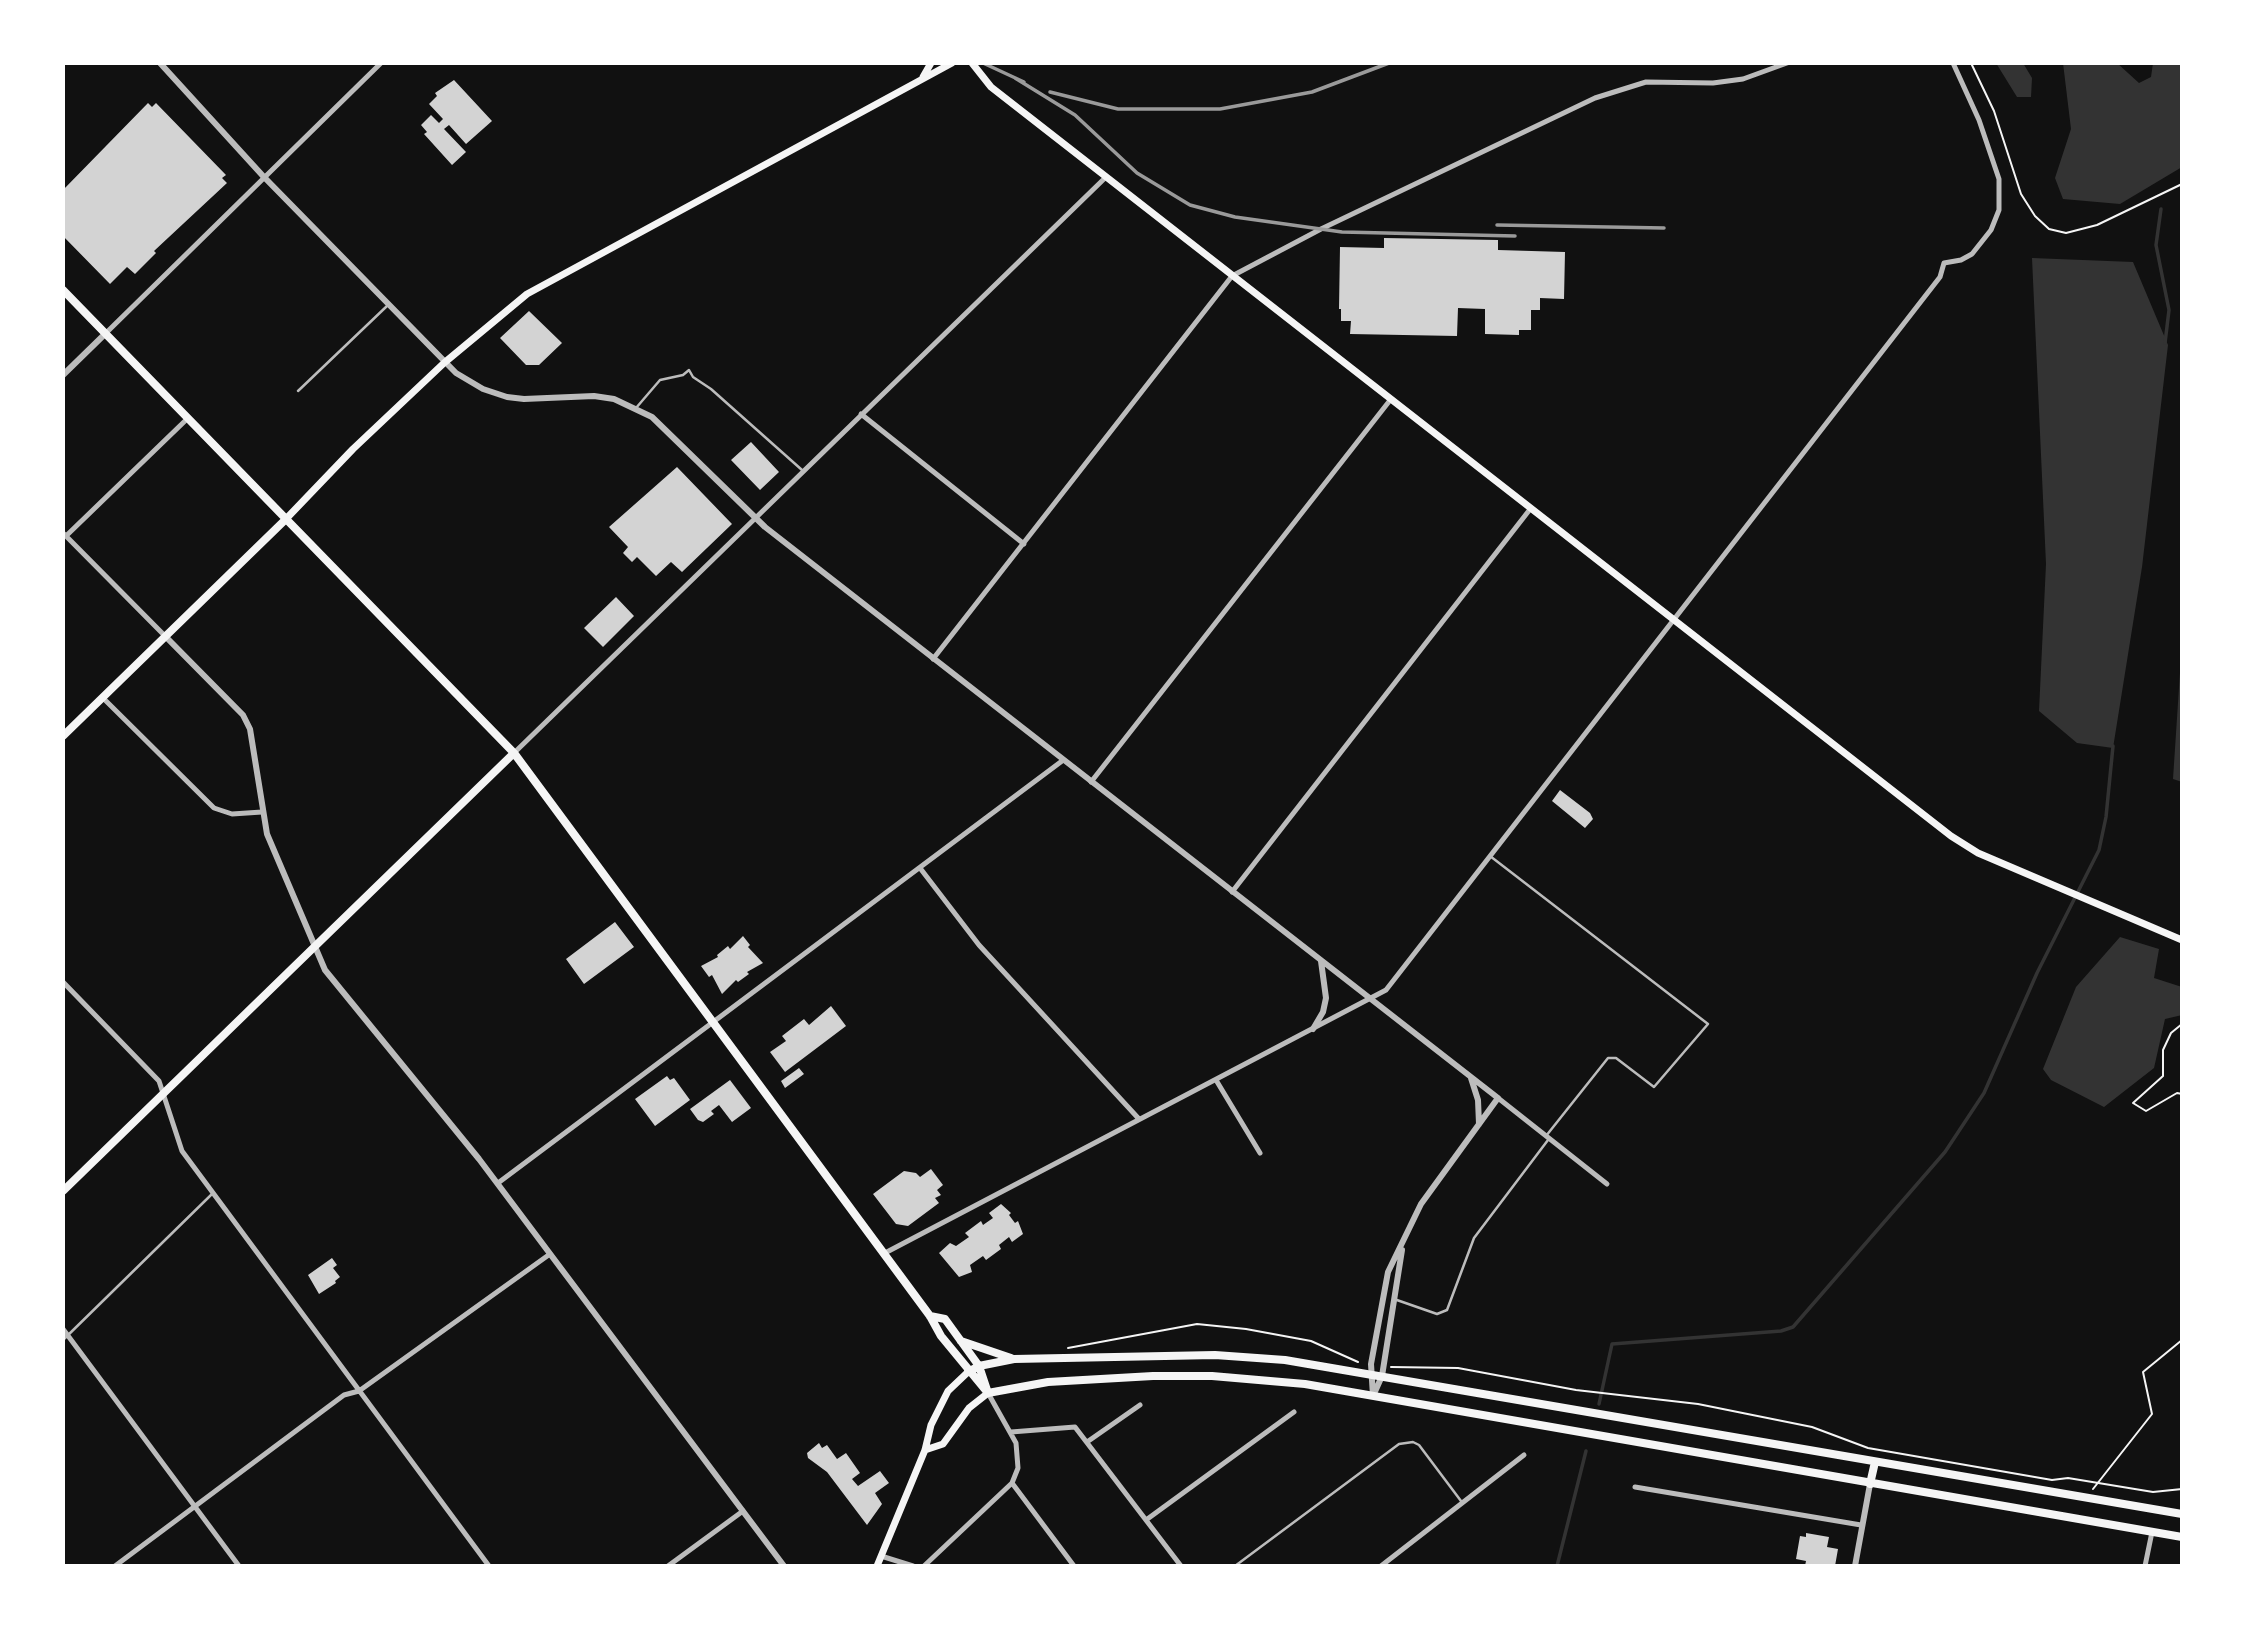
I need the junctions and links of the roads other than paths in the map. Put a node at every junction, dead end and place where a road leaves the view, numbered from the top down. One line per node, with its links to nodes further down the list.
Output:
1 (160, 63): 9 (street)
2 (381, 63): 9 (street)
3 (931, 63): 8 (main road)
4 (952, 63): 8 (main road)
5 (972, 63): 10 (main road)
6 (1787, 63): 11 (street)
7 (1953, 63): 28 (street)
8 (921, 79): 15 (main road)
9 (263, 176): 13 (street); 14 (street)
10 (1106, 177): 11 (main road); 20 (street)
11 (1232, 276): 18 (main road); 27 (street)
12 (63, 290): 14 (main road)
13 (388, 305): 15 (street); 17 (lane)
14 (106, 333): 16 (street); 21 (main road)
15 (444, 363): 19 (street); 25 (main road)
16 (63, 375)
17 (298, 391)
18 (1391, 399): 23 (main road); 35 (street)
19 (636, 408): 22 (lane); 24 (street)
20 (861, 414): 22 (street); 27 (street)
21 (187, 419): 25 (main road); 26 (street)
22 (803, 470): 24 (street)
23 (1531, 508): 28 (main road); 39 (street)
24 (754, 519): 30 (street); 33 (street)
25 (285, 520): 29 (main road); 33 (main road)
26 (64, 535): 29 (street)
27 (1024, 544): 30 (street)
28 (1674, 619): 37 (street); 40 (main road)
29 (164, 636): 31 (main road); 36 (street)
30 (933, 659): 34 (street)
31 (103, 698): 32 (main road); 36 (street)
32 (63, 736)
33 (514, 753): 41 (main road); 45 (main road)
34 (1062, 761): 35 (street); 38 (street)
35 (1091, 782): 39 (street)
36 (262, 812): 41 (street)
37 (1490, 856): 44 (street); 53 (lane)
38 (920, 868): 45 (street); 51 (street)
39 (1232, 892): 42 (street)
40 (2182, 940)
41 (313, 948): 49 (main road); 55 (street)
42 (1321, 961): 44 (street); 46 (street)
43 (63, 982): 49 (street)
44 (1370, 999): 46 (street); 47 (street)
45 (713, 1022): 55 (street); 61 (main road)
46 (1313, 1029): 48 (street)
47 (1469, 1076): 50 (street); 52 (street)
48 (1216, 1080): 51 (street); 54 (street)
49 (164, 1093): 57 (main road); 58 (street)
50 (1498, 1098): 52 (street); 53 (street)
51 (1139, 1119): 61 (street)
52 (1479, 1124): 59 (street)
53 (1548, 1138): 56 (street); 62 (lane)
54 (1260, 1153)
55 (498, 1183): 60 (street)
56 (1607, 1184)
57 (63, 1191)
58 (212, 1194): 65 (lane); 72 (street)
59 (1403, 1244): 62 (street); 70 (street)
60 (550, 1254): 72 (street); 87 (street)
61 (883, 1254): 63 (main road)
62 (1394, 1298): 71 (street)
63 (930, 1316): 66 (main road); 69 (main road)
64 (63, 1329): 65 (street)
65 (65, 1337): 86 (street)
66 (961, 1341): 67 (main road); 68 (main road)
67 (1014, 1359): 68 (main road); 70 (main road)
68 (979, 1366): 69 (main road); 73 (main road)
69 (968, 1372): 73 (main road); 79 (main road)
70 (1370, 1374): 71 (main road); 74 (street)
71 (1382, 1376): 74 (street); 81 (main road)
72 (359, 1391): 86 (street); 96 (street)
73 (988, 1393): 74 (main road); 77 (street); 79 (main road)
74 (1373, 1396): 83 (main road)
75 (1140, 1405): 78 (street)
76 (1294, 1412): 89 (street)
77 (1011, 1432): 78 (street); 82 (street)
78 (1087, 1442): 89 (street)
79 (925, 1450): 93 (main road)
80 (1524, 1455): 85 (street)
81 (1875, 1462): 83 (main road); 88 (main road)
82 (1012, 1483): 101 (street); 102 (street)
83 (1870, 1484): 90 (street); 91 (main road)
84 (1635, 1487): 90 (street)
85 (1463, 1504): 104 (lane); 105 (street)
86 (194, 1507): 94 (street); 95 (street)
87 (743, 1511): 97 (street); 98 (street)
88 (2182, 1514)
89 (1146, 1520): 103 (street)
90 (1861, 1525): 106 (street)
91 (2152, 1532): 92 (main road); 107 (street)
92 (2182, 1537)
93 (881, 1556): 99 (main road); 100 (street)
94 (115, 1566)
95 (239, 1566)
96 (489, 1566)
97 (668, 1566)
98 (784, 1566)
99 (877, 1566)
100 (913, 1566)
101 (924, 1566)
102 (1073, 1566)
103 (1181, 1566)
104 (1235, 1566)
105 (1381, 1566)
106 (1855, 1566)
107 (2145, 1566)

